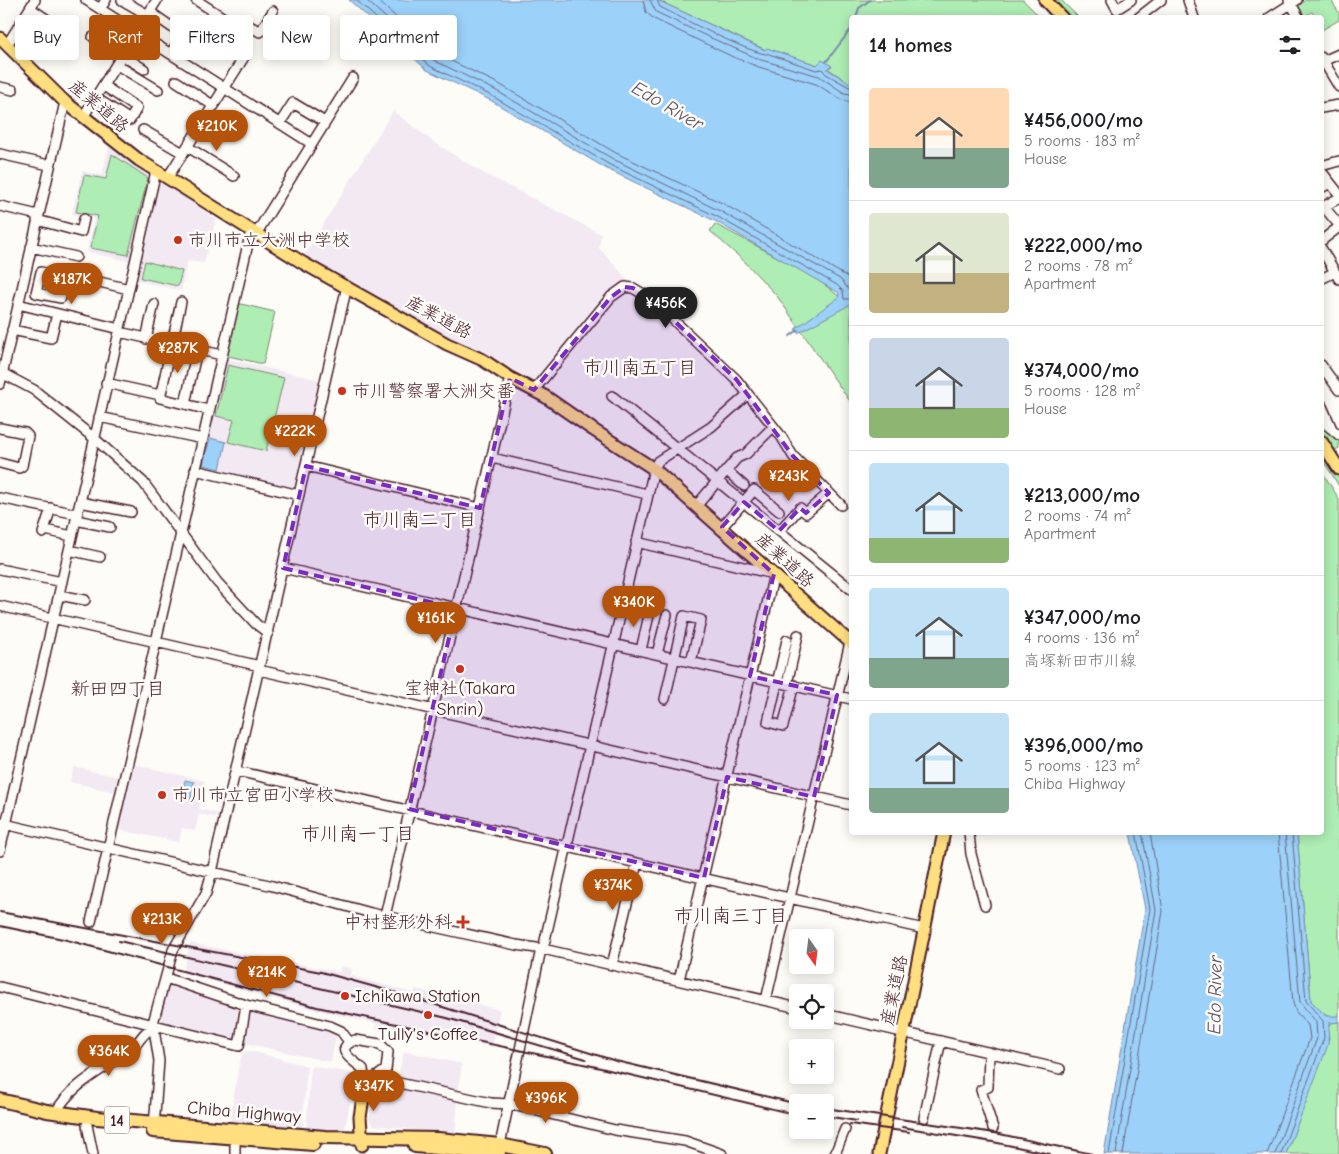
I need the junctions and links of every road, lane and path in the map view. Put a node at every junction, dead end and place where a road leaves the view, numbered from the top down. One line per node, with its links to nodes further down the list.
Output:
1 (86, 0): 13 (street)
2 (106, 0): 13 (street)
3 (122, 0): 15 (street)
4 (157, 0): 15 (street)
5 (196, 0): 18 (street)
6 (1045, 0): 19 (main road)
7 (1112, 0): 8 (street)
8 (1131, 0): 20 (street)
9 (1161, 0): 21 (street)
10 (1188, 0): 22 (street)
11 (1293, 1): 23 (street); 24 (street)
12 (33, 4): 16 (street); 27 (street)
13 (100, 9): 17 (street)
14 (273, 11): 26 (street)
15 (149, 14): 25 (street)
16 (46, 15)
17 (110, 15)
18 (219, 15)
19 (1062, 15)
20 (1139, 15)
21 (1141, 15)
22 (1193, 15)
23 (1273, 15)
24 (1298, 15)
25 (170, 26)
26 (253, 28)
27 (3, 41): 46 (main road, 産業道路)
28 (1339, 54): 29 (street)
29 (1324, 59)
30 (121, 60): 35 (street)
31 (129, 60): 36 (street)
32 (182, 60): 42 (street)
33 (242, 60): 42 (street)
34 (1324, 63): 41 (street)
35 (118, 65): 39 (street); 44 (street)
36 (144, 69)
37 (353, 78): 51 (street)
38 (176, 81): 48 (street)
39 (104, 86): 45 (street); 45 (street)
40 (0, 87): 43 (street)
41 (1339, 87)
42 (225, 88): 48 (street); 52 (street)
43 (13, 90)
44 (158, 90)
45 (96, 98): 50 (street)
46 (65, 102): 50 (main road, 産業道路); 58 (street)
47 (1339, 105): 49 (street)
48 (214, 106): 55 (street)
49 (1324, 108)
50 (83, 117): 60 (main road, 産業道路)
51 (325, 122): 52 (street); 54 (street)
52 (280, 123): 54 (street)
53 (143, 130): 55 (street)
54 (312, 144): 74 (street)
55 (186, 150): 62 (street); 63 (street)
56 (0, 154): 58 (street)
57 (1339, 161): 59 (street)
58 (49, 165): 71 (street)
59 (1324, 165)
60 (156, 170): 63 (main road, 産業道路); 83 (street)
61 (1324, 175): 64 (street)
62 (234, 176)
63 (168, 177): 74 (main road, 産業道路)
64 (1330, 183): 65 (street); 66 (street)
65 (1324, 186)
66 (1339, 194)
67 (1339, 198): 69 (street)
68 (0, 206): 71 (street)
69 (1324, 207)
70 (1324, 209): 73 (street)
71 (38, 218): 72 (street); 76 (street)
72 (84, 219)
73 (1339, 226): 75 (street)
74 (253, 233): 82 (main road, 産業道路); 93 (street)
75 (1324, 238)
76 (31, 247): 78 (street); 85 (street)
77 (1324, 253): 79 (street)
78 (76, 257)
79 (1336, 268): 80 (street)
80 (1324, 277)
81 (66, 278): 83 (street)
82 (347, 286): 96 (main road, 産業道路); 118 (street)
83 (129, 289): 89 (street)
84 (181, 302): 91 (street)
85 (18, 304): 87 (street); 88 (street)
86 (154, 304): 90 (street)
87 (57, 314): 88 (street); 89 (street)
88 (12, 330): 95 (street)
89 (119, 331): 90 (street); 97 (street)
90 (146, 338): 91 (street)
91 (172, 344): 92 (street); 102 (street)
92 (197, 350): 93 (street); 104 (street)
93 (222, 356): 105 (street)
94 (1324, 368): 100 (street)
95 (1, 373): 98 (street); 112 (street)
96 (510, 378): 99 (main road, 産業道路); 116 (street)
97 (106, 383): 102 (street); 107 (street)
98 (0, 384)
99 (534, 390): 101 (street); 119 (main road, 産業道路)
100 (1339, 390)
101 (748, 394): 110 (street); 115 (street)
102 (160, 395): 104 (street)
103 (612, 396): 115 (street)
104 (185, 404): 105 (street)
105 (209, 410): 113 (street)
106 (1324, 410): 111 (street)
107 (99, 417): 112 (street); 113 (street)
108 (1324, 422): 111 (street)
109 (0, 428): 117 (street)
110 (774, 428): 121 (street); 125 (street)
111 (1336, 432)
112 (94, 438): 129 (street); 140 (street)
113 (202, 439): 120 (street)
114 (1324, 446): 122 (main road)
115 (678, 449): 119 (street); 123 (street)
116 (492, 458): 126 (street); 134 (street)
117 (0, 463)
118 (306, 466): 127 (street); 134 (street)
119 (654, 468): 126 (street); 131 (main road, 産業道路)
120 (196, 470): 127 (street); 140 (street)
121 (726, 470): 123 (street); 124 (street)
122 (1339, 470)
123 (717, 480): 130 (street); 131 (street)
124 (744, 486)
125 (829, 493): 132 (street); 141 (street)
126 (647, 494): 143 (street)
127 (299, 495): 146 (street)
128 (0, 498): 133 (street)
129 (80, 502): 136 (street); 137 (street)
130 (744, 502): 135 (street); 139 (street); 141 (street)
131 (697, 505): 139 (main road, 産業道路)
132 (841, 505)
133 (51, 508): 137 (street); 142 (street)
134 (480, 508): 154 (street)
135 (779, 511)
136 (131, 512)
137 (77, 517): 138 (street); 142 (street)
138 (110, 527)
139 (722, 527): 148 (main road, 産業道路)
140 (182, 531): 158 (street); 162 (street)
141 (779, 531): 150 (street)
142 (72, 536): 144 (street)
143 (636, 542): 148 (street); 163 (street)
144 (69, 550): 145 (street); 149 (street)
145 (100, 557)
146 (283, 568): 154 (street); 158 (street)
147 (0, 569): 149 (street)
148 (774, 574): 160 (main road, 産業道路); 170 (street)
149 (62, 582): 151 (street)
150 (849, 588)
151 (59, 595): 152 (street); 157 (street)
152 (86, 600)
153 (0, 606): 157 (street)
154 (456, 608): 163 (street); 176 (street)
155 (650, 611): 165 (street)
156 (667, 615): 166 (street)
157 (53, 618): 162 (street); 183 (street)
158 (268, 633): 169 (street)
159 (798, 635): 172 (street)
160 (849, 638)
161 (787, 640): 171 (street)
162 (155, 642): 169 (street); 187 (street)
163 (612, 644): 165 (street); 177 (street)
164 (849, 648): 173 (street)
165 (641, 650): 166 (street)
166 (657, 654): 167 (street)
167 (674, 658): 168 (street); 168 (street); 175 (street)
168 (691, 662): 170 (street)
169 (260, 668): 176 (street); 178 (street)
170 (750, 676): 171 (street); 179 (street)
171 (777, 682): 172 (street); 172 (street)
172 (790, 684): 173 (street)
173 (837, 695): 174 (street); 180 (street)
174 (849, 698)
175 (665, 699)
176 (433, 709): 177 (street); 182 (street)
177 (589, 745): 179 (street); 186 (street)
178 (237, 771): 182 (street); 190 (street)
179 (727, 777): 180 (street); 191 (street)
180 (814, 797): 181 (street); 192 (street)
181 (849, 805)
182 (409, 809): 186 (street); 194 (street)
183 (3, 824): 187 (street); 188 (street)
184 (943, 835): 196 (main road, 産業道路)
185 (972, 835): 193 (street)
186 (567, 846): 189 (street); 197 (street)
187 (108, 848): 190 (street); 195 (street)
188 (0, 851)
189 (637, 863): 191 (street); 198 (street)
190 (212, 872): 194 (street); 199 (street)
191 (704, 878): 192 (street); 200 (street)
192 (790, 899): 196 (street); 202 (street)
193 (986, 905)
194 (384, 916): 197 (street)
195 (91, 922)
196 (924, 929): 207 (main road, 産業道路)
197 (542, 949): 198 (street); 215 (street)
198 (612, 965): 200 (street)
199 (166, 978): 203 (street); 206 (street)
200 (679, 980): 202 (street)
201 (0, 987): 206 (street)
202 (766, 1000): 204 (street)
203 (246, 1005): 206 (street); 209 (street)
204 (789, 1006)
205 (834, 1016): 207 (street)
206 (152, 1026): 217 (street); 220 (street)
207 (902, 1032): 208 (street); 232 (main road, 産業道路)
208 (941, 1041): 210 (street); 218 (street)
209 (350, 1042): 212 (street); 213 (street)
210 (989, 1052): 211 (street); 221 (street)
211 (1060, 1069)
212 (376, 1078): 213 (street); 215 (street)
213 (365, 1085): 224 (main road)
214 (0, 1100): 217 (highway, Chiba Highway / 14)
215 (509, 1104): 226 (street); 230 (street)
216 (0, 1108): 219 (highway, Chiba Highway / 14)
217 (56, 1112): 220 (highway, Chiba Highway / 14)
218 (924, 1118)
219 (87, 1125): 220 (highway, Chiba Highway / 14); 227 (street)
220 (154, 1127): 223 (highway, Chiba Highway / 14)
221 (993, 1128)
222 (845, 1129): 231 (street)
223 (235, 1134): 224 (highway, Chiba Highway / 14); 228 (street)
224 (362, 1146): 225 (highway, 14)
225 (475, 1149): 226 (highway, 14)
226 (499, 1150): 229 (highway, 14)
227 (93, 1154)
228 (235, 1154)
229 (546, 1154)
230 (722, 1154)
231 (835, 1154)
232 (879, 1154)

